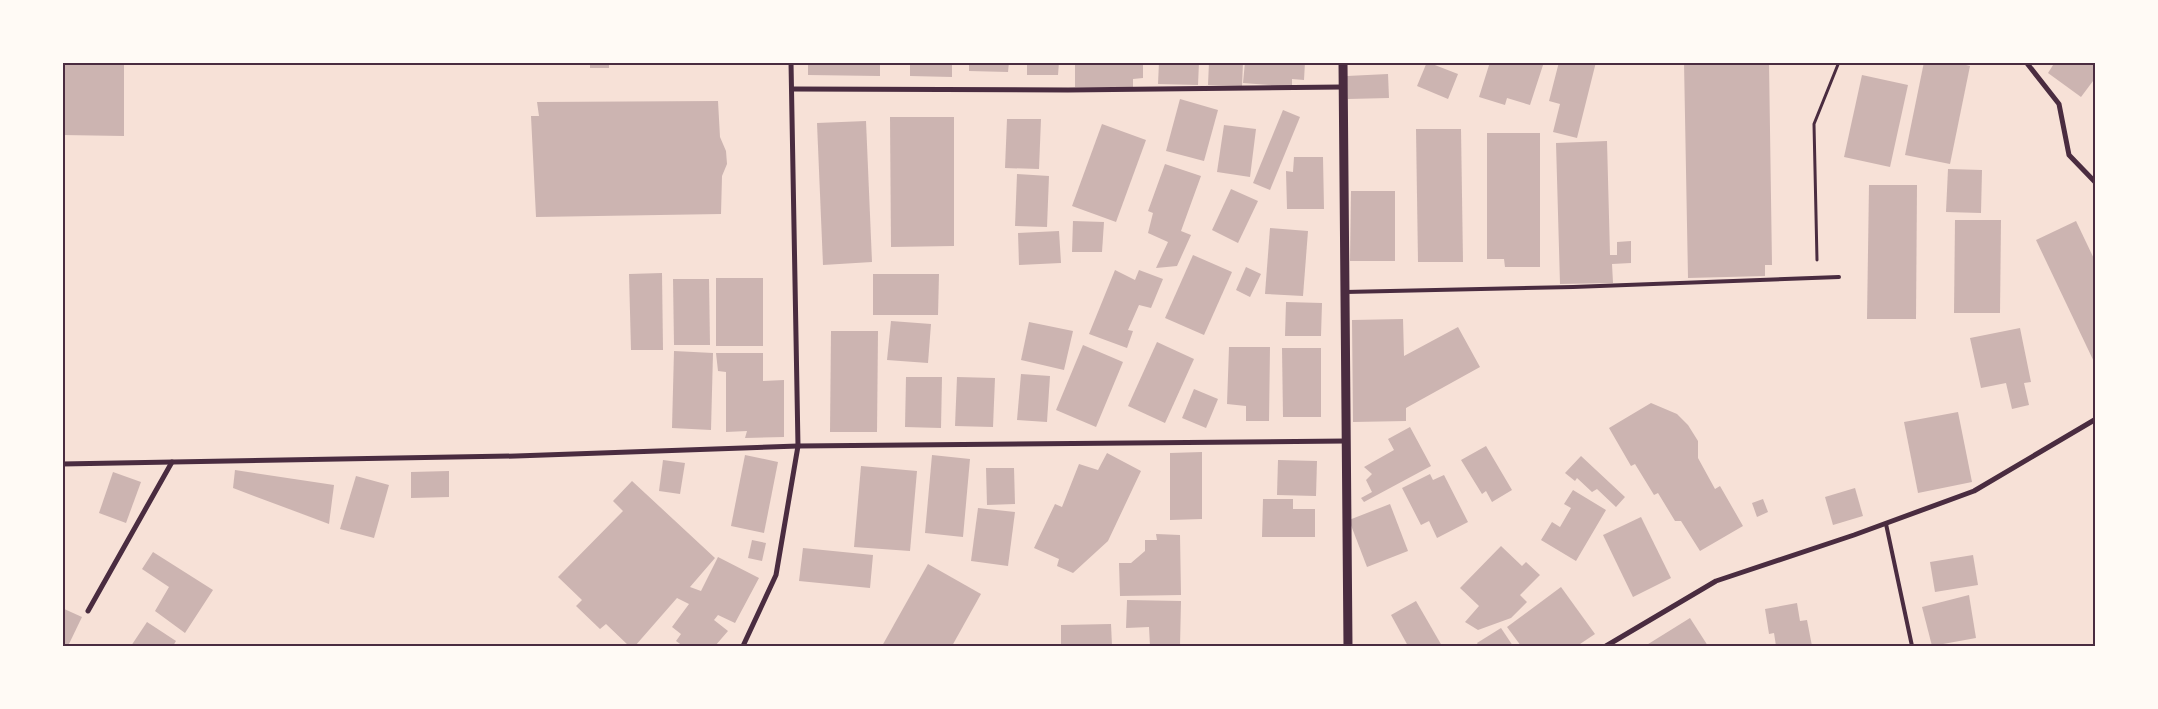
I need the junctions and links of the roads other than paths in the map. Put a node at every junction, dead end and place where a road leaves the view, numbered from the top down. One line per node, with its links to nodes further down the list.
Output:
1 (791, 62): 5 (street)
2 (1343, 62): 4 (street)
3 (2026, 62): 6 (street)
4 (1342, 87): 5 (street); 8 (street)
5 (792, 88): 11 (street)
6 (2096, 183)
7 (1839, 277): 8 (lane)
8 (1344, 292): 10 (street)
9 (2096, 419): 14 (street)
10 (1346, 441): 11 (street); 17 (street)
11 (798, 446): 12 (street); 16 (street)
12 (172, 462): 13 (street); 15 (street)
13 (62, 464)
14 (1886, 524): 18 (street); 19 (lane)
15 (88, 611)
16 (743, 646)
17 (1348, 646)
18 (1606, 646)
19 (1912, 646)

